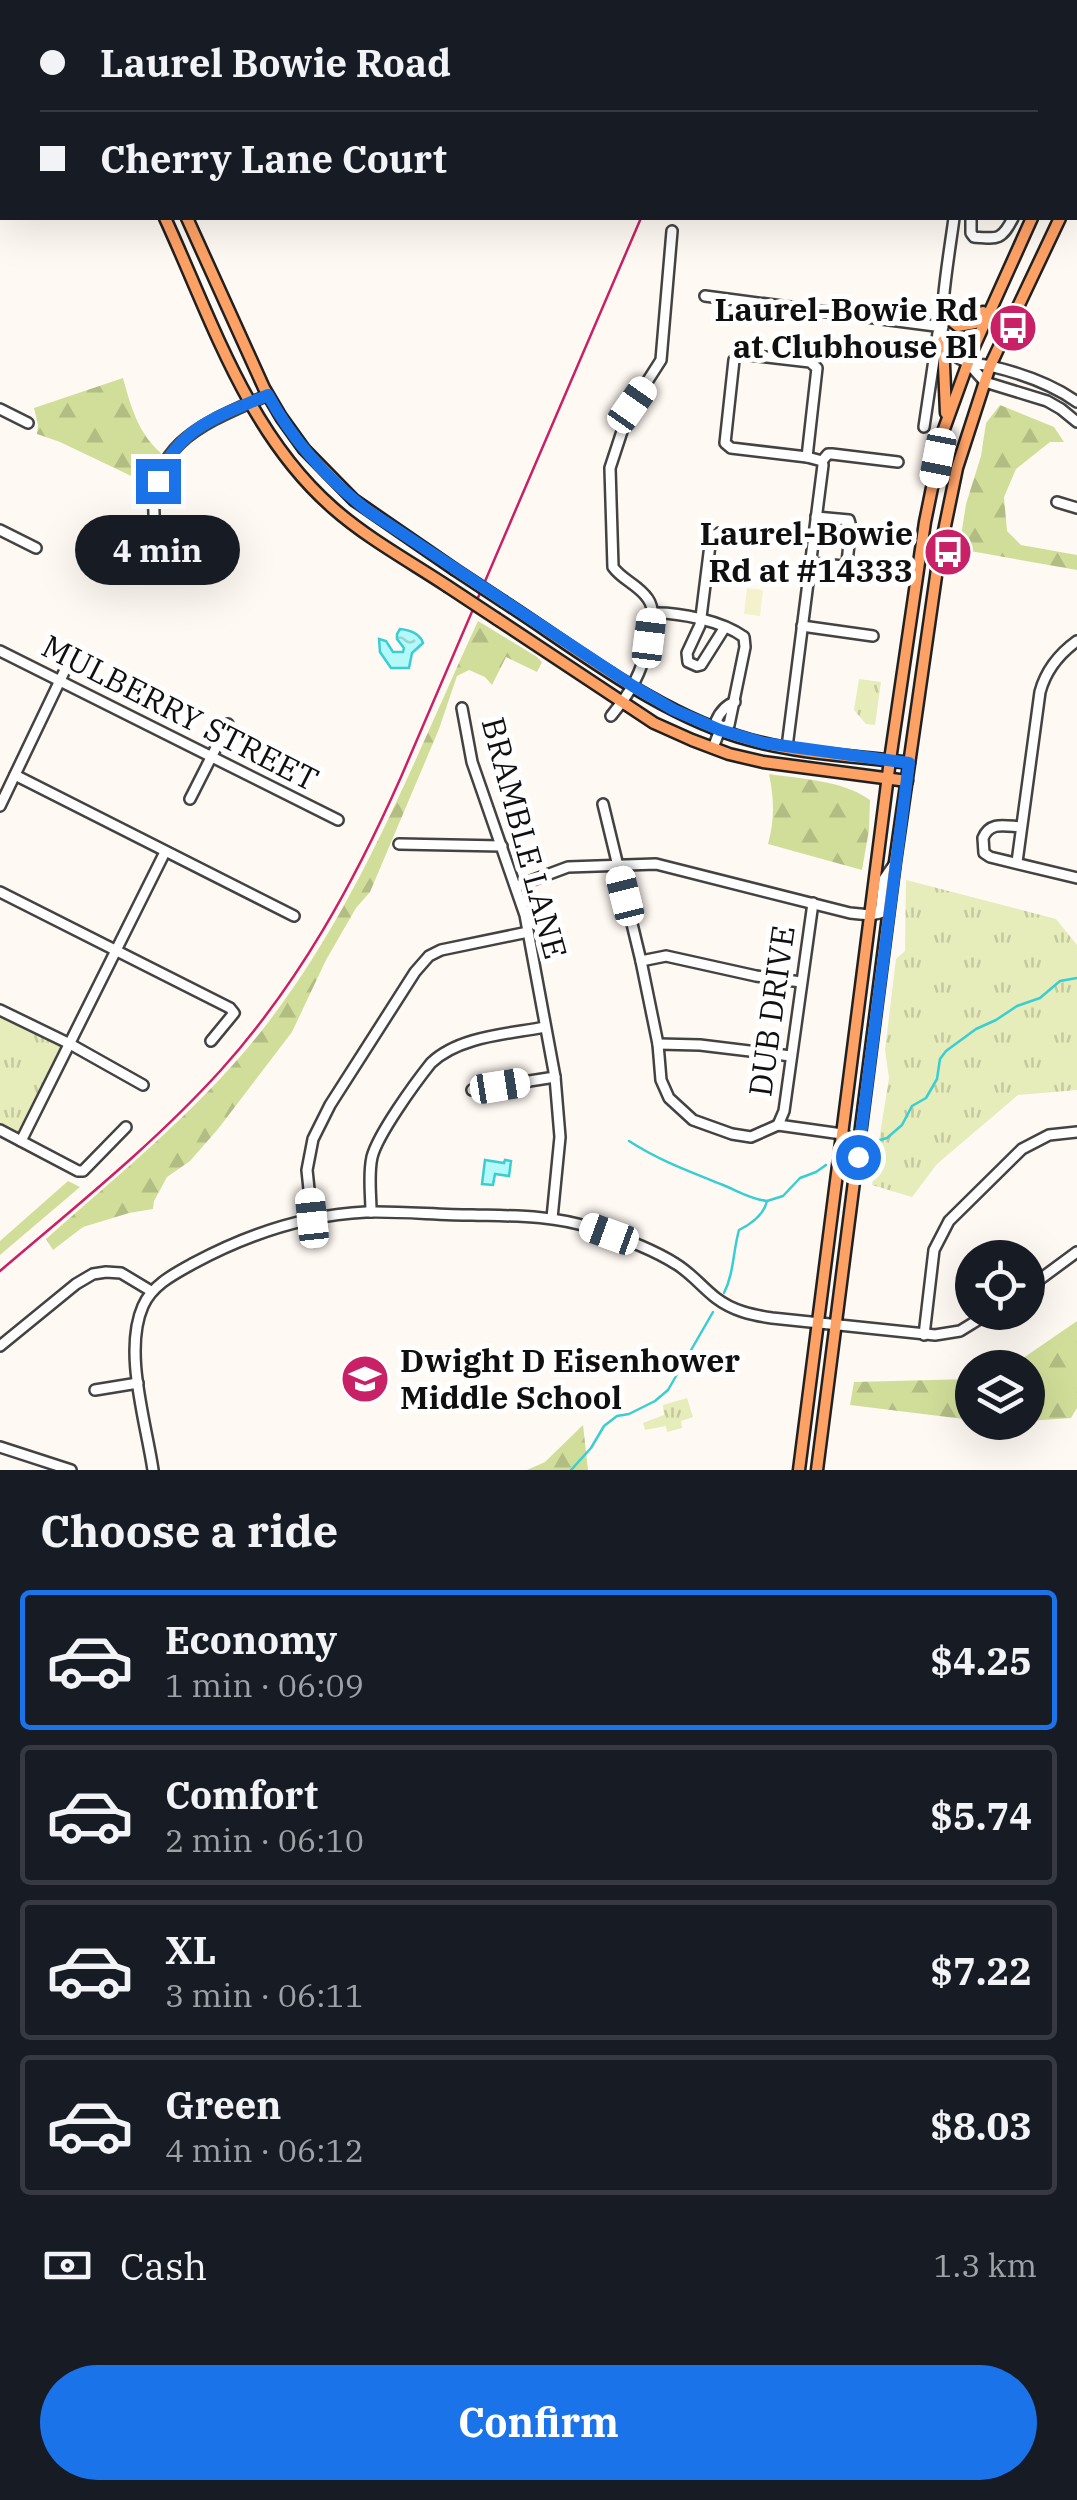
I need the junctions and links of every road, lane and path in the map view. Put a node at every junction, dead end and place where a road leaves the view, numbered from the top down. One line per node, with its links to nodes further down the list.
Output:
1 (166, 220): 20 (main road)
2 (188, 220): 19 (main road)
3 (954, 220): 9 (street)
4 (971, 220): 10 (street)
5 (1012, 220): 10 (street)
6 (1031, 220): 11 (main road)
7 (1059, 220): 17 (main road)
8 (672, 230): 38 (street)
9 (952, 231): 10 (street); 13 (street)
10 (972, 234)
11 (1004, 277): 13 (main road); 16 (main road)
12 (705, 296): 14 (street)
13 (944, 304): 14 (street)
14 (943, 326): 15 (street); 25 (street)
15 (943, 341): 16 (street); 26 (main road)
16 (968, 362): 17 (street); 18 (street); 26 (main road)
17 (990, 366): 18 (main road); 21 (street)
18 (985, 382): 23 (street); 57 (main road)
19 (268, 395): 20 (street); 47 (main road, bridge)
20 (251, 402): 37 (street); 48 (main road, bridge)
21 (1077, 402)
22 (2, 414): 24 (street)
23 (1077, 422)
24 (28, 423)
25 (924, 427)
26 (944, 429): 56 (main road)
27 (807, 457): 27 (street); 28 (street)
28 (822, 461): 29 (street); 32 (street)
29 (898, 462)
30 (1058, 502): 31 (street)
31 (1077, 508)
32 (816, 517): 36 (street); 36 (street)
33 (0, 530): 34 (street)
34 (36, 548)
35 (710, 548): 39 (street)
36 (810, 563): 41 (street)
37 (182, 569)
38 (652, 613): 39 (street); 47 (street)
39 (700, 620): 40 (street); 40 (street)
40 (724, 626): 52 (street)
41 (802, 626): 42 (street); 53 (street)
42 (874, 636)
43 (1077, 641): 65 (street)
44 (0, 651): 46 (street, MULBERRY STREET)
45 (65, 670): 46 (street)
46 (60, 681): 55 (street, MULBERRY STREET); 58 (street)
47 (633, 686): 48 (street); 52 (main road)
48 (621, 702): 50 (street); 54 (main road)
49 (462, 708): 67 (street, BRAMBLE LANE)
50 (610, 716)
51 (228, 724): 55 (street)
52 (720, 729): 53 (main road); 54 (street)
53 (787, 747): 56 (main road)
54 (713, 748): 59 (main road)
55 (212, 756): 61 (street); 64 (street, MULBERRY STREET)
56 (890, 760): 57 (main road); 59 (main road)
57 (909, 763): 60 (main road)
58 (15, 775): 63 (street); 68 (street)
59 (888, 779): 60 (main road); 76 (main road)
60 (907, 781): 69 (main road)
61 (190, 799)
62 (602, 804): 71 (street)
63 (0, 806)
64 (338, 820)
65 (1021, 827): 70 (street); 70 (street)
66 (399, 844): 67 (street)
67 (502, 846): 73 (street, BRAMBLE LANE)
68 (166, 852): 77 (street); 79 (street)
69 (895, 862): 76 (street); 97 (main road)
70 (1018, 862): 72 (street)
71 (616, 864): 73 (street); 75 (street); 80 (street)
72 (1077, 878)
73 (517, 886): 78 (street, BRAMBLE LANE)
74 (0, 892): 79 (street)
75 (813, 902): 76 (street); 81 (street, DUB DRIVE)
76 (870, 915): 95 (main road)
77 (294, 916)
78 (528, 932): 83 (street, BRAMBLE LANE); 99 (street)
79 (116, 950): 84 (street); 85 (street)
80 (641, 960): 81 (street); 86 (street)
81 (801, 982): 87 (street, DUB DRIVE)
82 (0, 1010): 85 (street)
83 (546, 1027): 88 (street, BRAMBLE LANE); 98 (street)
84 (211, 1041)
85 (70, 1044): 89 (street); 96 (street)
86 (658, 1044): 87 (street); 91 (street)
87 (791, 1056): 91 (street, DUB DRIVE)
88 (555, 1076): 90 (street); 100 (street, BRAMBLE LANE)
89 (143, 1085)
90 (472, 1090)
91 (778, 1125): 95 (street)
92 (126, 1127): 96 (street)
93 (0, 1130): 96 (street)
94 (1077, 1132): 107 (street)
95 (842, 1134): 97 (street); 104 (main road)
96 (21, 1141)
97 (858, 1157): 105 (main road)
98 (371, 1212): 99 (street); 100 (street)
99 (312, 1218): 103 (street)
100 (552, 1218): 104 (street)
101 (1077, 1252): 102 (street)
102 (1045, 1276)
103 (151, 1291): 108 (street); 109 (street)
104 (818, 1323): 105 (street); 114 (main road)
105 (836, 1325): 107 (street); 115 (main road)
106 (962, 1330): 107 (street)
107 (924, 1335)
108 (0, 1346)
109 (138, 1384): 110 (street); 113 (street)
110 (95, 1390)
111 (0, 1447): 112 (street)
112 (71, 1470)
113 (153, 1470)
114 (799, 1470)
115 (817, 1470)

